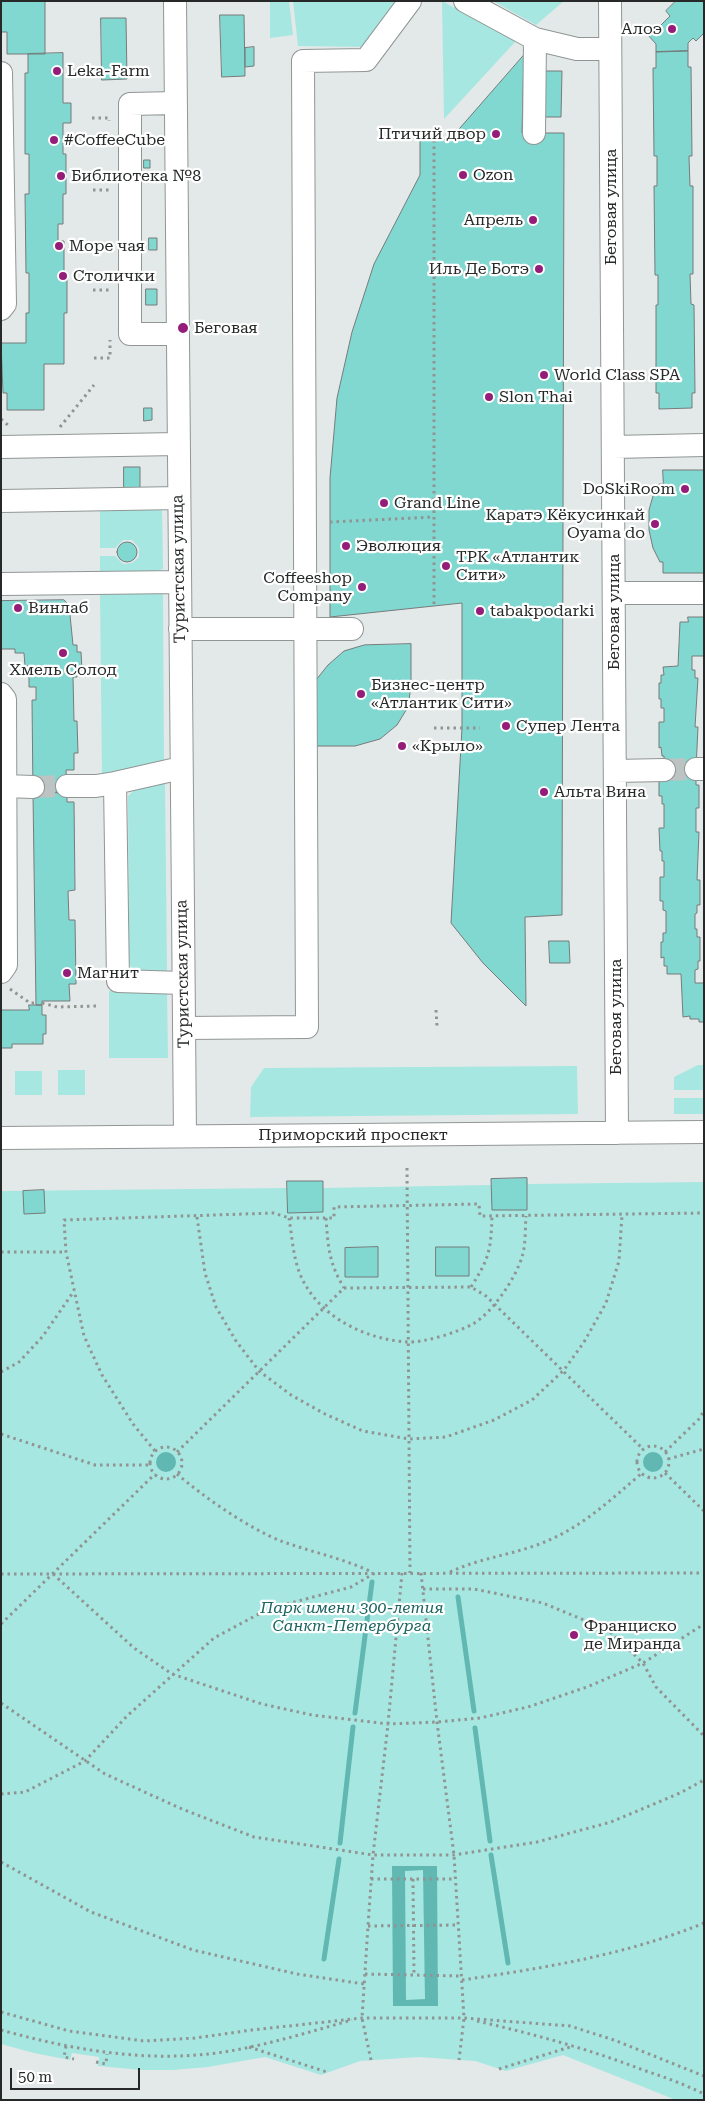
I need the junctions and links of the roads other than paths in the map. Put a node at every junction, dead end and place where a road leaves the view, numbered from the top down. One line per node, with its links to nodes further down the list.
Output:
1 (174, 1): 8 (street, Туристская улица)
2 (410, 1): 23 (street)
3 (465, 1): 5 (street)
4 (610, 1): 6 (street, Беговая улица)
5 (535, 39): 6 (street); 9 (street)
6 (610, 49): 14 (street, Беговая улица)
7 (1, 73): 10 (street)
8 (175, 103): 11 (street, Туристская улица); 11 (street)
9 (534, 133)
10 (1, 309)
11 (177, 334): 12 (street, Туристская улица)
12 (178, 444): 15 (street); 16 (street, Туристская улица)
13 (704, 445): 14 (street)
14 (613, 446): 20 (street, Беговая улица)
15 (1, 447)
16 (179, 498): 17 (street); 18 (street, Туристская улица)
17 (1, 502)
18 (180, 582): 19 (street); 22 (street, Туристская улица)
19 (1, 584)
20 (614, 593): 21 (street); 28 (street, Беговая улица)
21 (704, 593)
22 (180, 629): 23 (street); 26 (street, Туристская улица)
23 (306, 629): 24 (street); 35 (street)
24 (352, 629)
25 (1, 694): 30 (street)
26 (181, 768): 29 (street); 34 (street, Туристская улица)
27 (664, 770): 28 (street)
28 (615, 771): 37 (street, Беговая улица)
29 (116, 783): 32 (street); 34 (street)
30 (5, 786): 31 (street); 33 (street)
31 (33, 786)
32 (67, 786)
33 (5, 980)
34 (184, 983): 35 (street, Туристская улица)
35 (184, 1028): 38 (street, Туристская улица)
36 (704, 1132): 37 (street, Приморский проспект)
37 (617, 1133): 38 (street, Приморский проспект)
38 (185, 1136): 39 (street, Приморский проспект)
39 (1, 1138)

